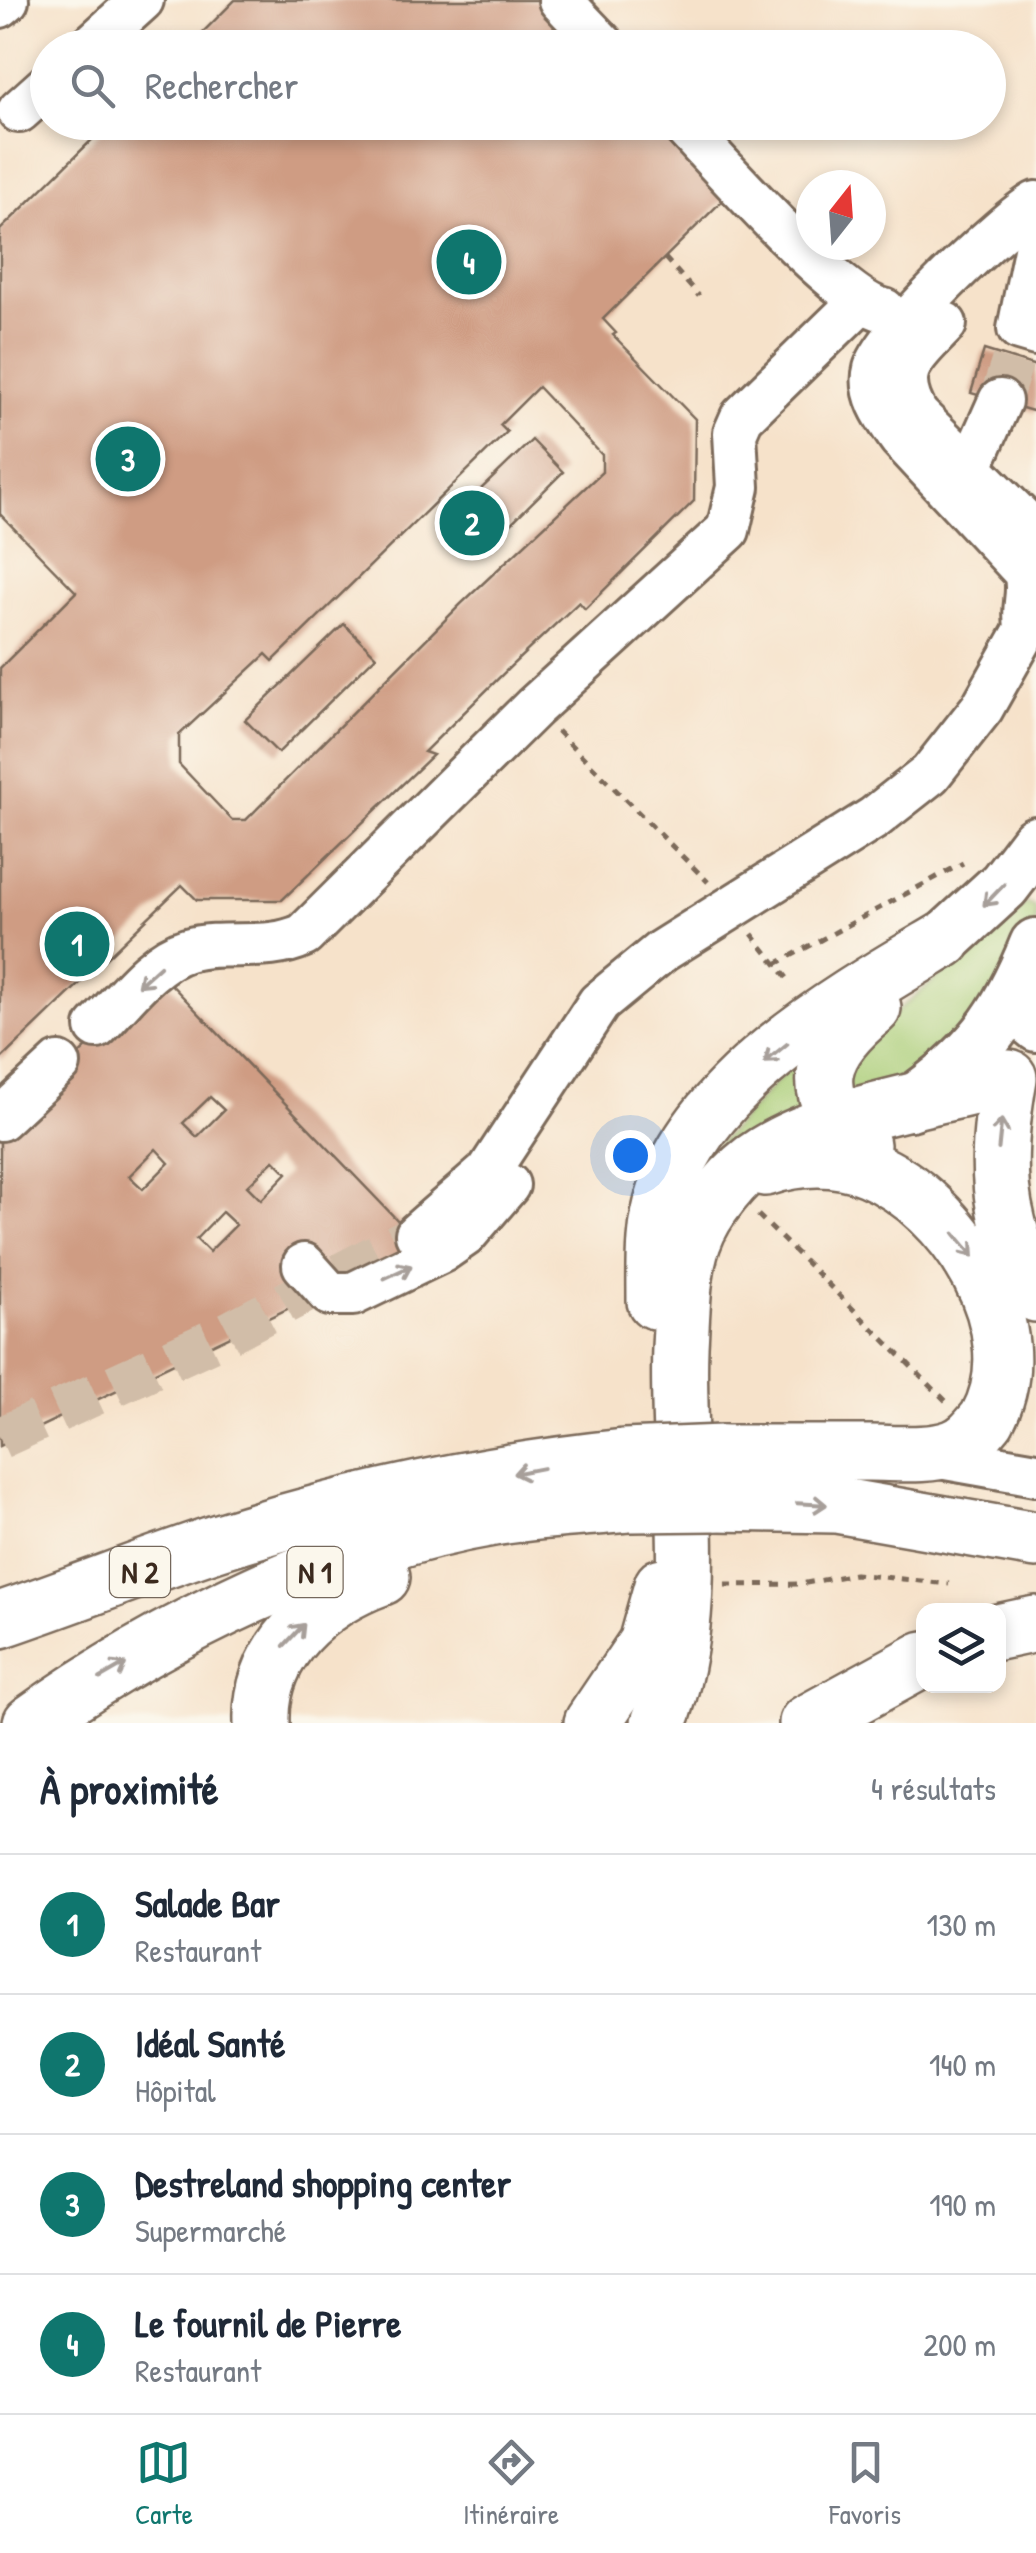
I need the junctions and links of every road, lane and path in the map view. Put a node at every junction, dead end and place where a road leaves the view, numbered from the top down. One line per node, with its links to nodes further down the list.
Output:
1 (7, 0): 4 (street)
2 (142, 0): 5 (street)
3 (560, 0): 6 (street)
4 (0, 6)
5 (109, 30)
6 (589, 30)
7 (698, 140): 11 (street)
8 (1036, 218): 12 (street); 13 (street); 15 (street)
9 (664, 258): 10 (path)
10 (700, 296)
11 (861, 301): 12 (street); 18 (street)
12 (924, 306): 15 (street)
13 (1023, 341)
14 (1000, 401): 15 (street)
15 (963, 484): 16 (street); 17 (street)
16 (1029, 512)
17 (1031, 618): 20 (street)
18 (534, 707): 20 (path); 26 (street, one-way to 26)
19 (1027, 856): 21 (main road, one-way to 21); 23 (path)
20 (723, 898): 23 (path); 28 (street)
21 (944, 940): 32 (highway); 55 (highway, one-way to 55)
22 (1036, 945): 30 (main road)
23 (776, 964): 24 (path)
24 (798, 992)
25 (1032, 1014): 29 (main road)
26 (97, 1026)
27 (59, 1064): 31 (street)
28 (559, 1066): 35 (street); 36 (street, one-way to 28)
29 (1022, 1074): 30 (highway); 37 (highway, one-way to 29)
30 (908, 1105): 32 (highway)
31 (0, 1120)
32 (838, 1121): 33 (highway); 34 (highway)
33 (727, 1189): 34 (highway); 38 (path); 47 (highway)
34 (927, 1204): 38 (highway, one-way to 38)
35 (418, 1234)
36 (304, 1265)
37 (1036, 1294)
38 (976, 1432): 39 (highway)
39 (917, 1454): 40 (street); 41 (highway)
40 (1036, 1474)
41 (719, 1478): 42 (highway, N 1, bridge); 44 (highway, N 1); 45 (highway, N 1, one-way to 45)
42 (627, 1481): 43 (highway, N 1, one-way to 43); 53 (highway, N 1, one-way to 42); 54 (highway, one-way to 42)
43 (426, 1491): 48 (highway, N 2); 52 (highway, N 1)
44 (1036, 1502)
45 (1036, 1540)
46 (949, 1584): 47 (path)
47 (700, 1590): 56 (highway); 57 (highway)
48 (0, 1620)
49 (1036, 1624): 50 (highway)
50 (1006, 1630)
51 (916, 1663): 58 (highway)
52 (0, 1703)
53 (31, 1723)
54 (262, 1723)
55 (592, 1723)
56 (622, 1723)
57 (659, 1723)
58 (808, 1723)

